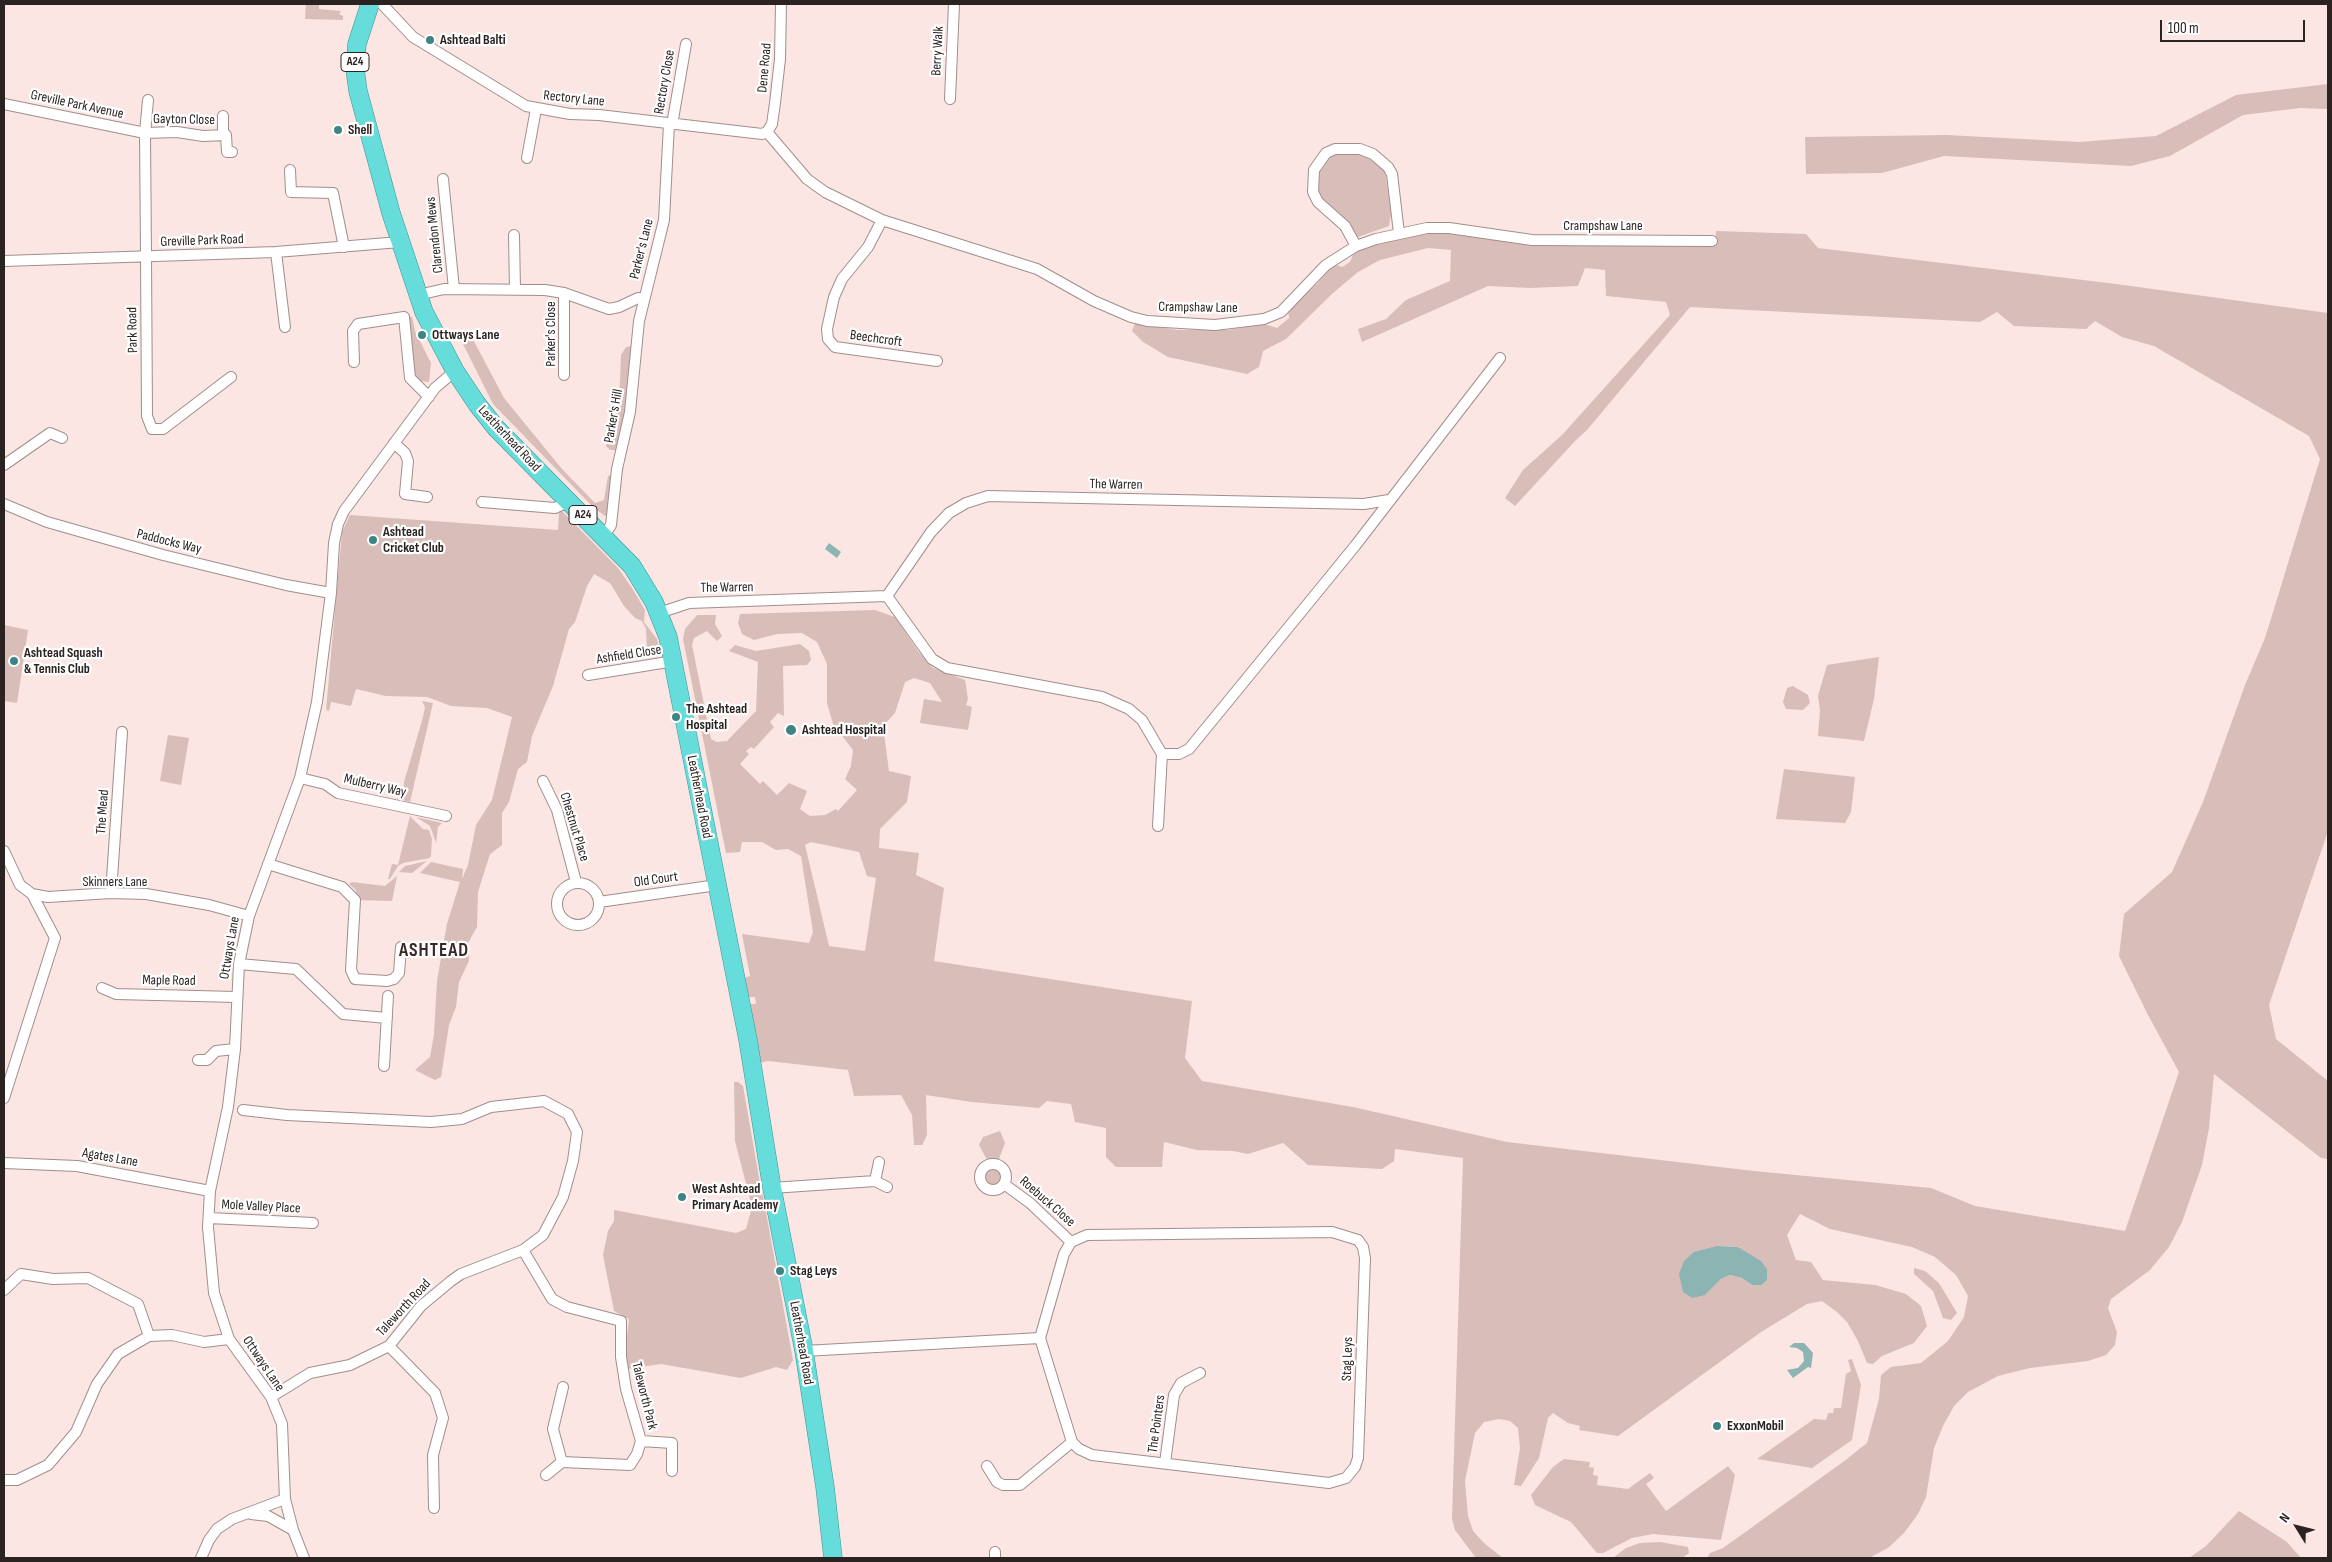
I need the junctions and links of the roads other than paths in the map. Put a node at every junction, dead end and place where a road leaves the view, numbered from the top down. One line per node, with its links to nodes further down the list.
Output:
1 (370, 4): 23 (highway, Leatherhead Road / A24)
2 (382, 4): 9 (street, Rectory Lane)
3 (781, 4): 12 (street, Dene Road)
4 (954, 4): 6 (street, Berry Walk)
5 (686, 44): 11 (street, Rectory Close)
6 (950, 99)
7 (148, 100): 13 (street, Park Road)
8 (4, 104): 13 (street, Greville Park Avenue)
9 (536, 109): 11 (street, Rectory Lane); 16 (street)
10 (223, 116): 14 (street, Gayton Close)
11 (670, 124): 12 (street, Rectory Lane); 33 (street, Parker's Lane)
12 (767, 132): 19 (street, Crampshaw Lane)
13 (145, 133): 14 (street, Gayton Close); 27 (street, Park Road)
14 (223, 135): 15 (street, Gayton Close)
15 (232, 152)
16 (527, 158)
17 (290, 170): 25 (street)
18 (443, 179): 29 (street, Clarendon Mews)
19 (882, 220): 24 (street, Crampshaw Lane); 37 (street, Beechcroft)
20 (1399, 233): 22 (street, Crampshaw Lane); 24 (street, Crampshaw Lane); 24 (street)
21 (514, 235): 30 (street)
22 (1712, 241)
23 (400, 242): 25 (street, Greville Park Road); 32 (highway, Leatherhead Road / A24)
24 (1356, 246)
25 (344, 247): 26 (street, Greville Park Road)
26 (276, 252): 27 (street, Greville Park Road); 34 (street)
27 (146, 256): 28 (street, Greville Park Road); 40 (street, Park Road)
28 (4, 261)
29 (454, 288): 30 (street, Parker's Lane); 32 (street, Parker's Lane)
30 (515, 290): 31 (street, Parker's Lane)
31 (564, 293): 33 (street, Parker's Lane); 39 (street, Parker's Close)
32 (418, 295): 38 (highway, Leatherhead Road / A24)
33 (644, 298): 50 (street, Parker's Hill)
34 (285, 327)
35 (1500, 358): 46 (street)
36 (354, 362): 41 (street)
37 (937, 362)
38 (455, 371): 41 (street, Ottways Lane); 47 (highway, Leatherhead Road / A24)
39 (564, 375)
40 (231, 377)
41 (429, 397): 43 (street, Ottways Lane)
42 (62, 438): 44 (street)
43 (394, 443): 45 (street); 51 (street, Ottways Lane)
44 (4, 465)
45 (427, 497)
46 (1389, 500): 52 (street, The Warren); 57 (street)
47 (570, 501): 48 (street); 50 (highway, Leatherhead Road / A24)
48 (482, 502)
49 (4, 504): 51 (street, Paddocks Way)
50 (604, 536): 53 (highway, Leatherhead Road / A24)
51 (331, 593): 58 (street, Ottways Lane)
52 (887, 596): 53 (street, The Warren); 57 (street)
53 (659, 612): 54 (highway, Leatherhead Road / A24)
54 (674, 661): 55 (street, Ashfield Close); 65 (highway, Leatherhead Road / A24)
55 (588, 675)
56 (122, 732): 66 (street, The Mead)
57 (1162, 754): 61 (street)
58 (300, 778): 60 (street, Mulberry Way); 63 (street, Ottways Lane)
59 (543, 781): 64 (street, Chestnut Place)
60 (446, 816)
61 (1158, 826)
62 (4, 850): 67 (street)
63 (268, 864): 69 (street, Ottways Lane); 70 (street)
64 (576, 882): 68 (street); 68 (street)
65 (717, 885): 68 (street, Old Court); 86 (highway, Leatherhead Road / A24)
66 (111, 893): 67 (street, Skinners Lane); 69 (street, Skinners Lane)
67 (32, 894): 79 (street)
68 (600, 902)
69 (249, 916): 71 (street, Ottways Lane)
70 (401, 947)
71 (239, 964): 74 (street, Ottways Lane); 75 (street)
72 (102, 988): 74 (street, Maple Road)
73 (388, 996): 75 (street)
74 (236, 997): 76 (street, Ottways Lane)
75 (387, 1018): 78 (street)
76 (235, 1049): 77 (street); 87 (street, Ottways Lane)
77 (198, 1060)
78 (384, 1066)
79 (4, 1098)
80 (242, 1110): 91 (street, Taleworth Road)
81 (879, 1162): 83 (street)
82 (4, 1163): 87 (street, Agates Lane)
83 (875, 1181): 85 (street); 86 (street)
84 (1004, 1184): 90 (street, Roebuck Close)
85 (887, 1187)
86 (772, 1188): 97 (highway, Leatherhead Road / A24)
87 (210, 1191): 88 (street, Ottways Lane)
88 (208, 1218): 89 (street, Mole Valley Place); 95 (street, Ottways Lane)
89 (313, 1224)
90 (1071, 1242): 94 (street); 104 (street, Stag Leys)
91 (523, 1250): 96 (street, Taleworth Road); 101 (street, Taleworth Park)
92 (4, 1290): 93 (street)
93 (149, 1336): 95 (street); 108 (street)
94 (1040, 1338): 97 (street); 102 (street)
95 (229, 1339): 100 (street, Ottways Lane)
96 (389, 1346): 100 (street, Taleworth Road); 110 (street)
97 (804, 1352): 115 (highway, Leatherhead Road / A24)
98 (1200, 1373): 104 (street, The Pointers)
99 (563, 1386): 103 (street)
100 (271, 1396): 109 (street, Ottways Lane)
101 (641, 1441): 103 (street, Taleworth Park); 106 (street, Taleworth Park)
102 (1072, 1442): 104 (street, Stag Leys); 105 (street)
103 (562, 1462): 107 (street)
104 (1165, 1463)
105 (987, 1466)
106 (672, 1471)
107 (546, 1475)
108 (4, 1480)
109 (286, 1499): 111 (street); 112 (street, Ottways Lane)
110 (434, 1508)
111 (249, 1513): 112 (street); 113 (street)
112 (293, 1530): 114 (street, Ottways Lane)
113 (201, 1558)
114 (304, 1558)
115 (833, 1558)

